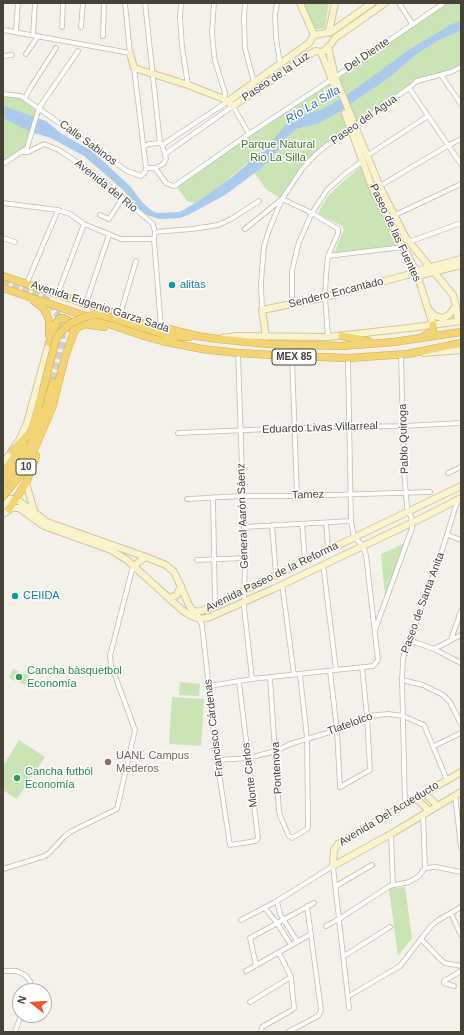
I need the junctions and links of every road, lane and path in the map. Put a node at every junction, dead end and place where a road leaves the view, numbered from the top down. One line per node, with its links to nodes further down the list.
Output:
1 (18, 3): 22 (street)
2 (35, 3): 24 (street)
3 (63, 3): 19 (street)
4 (82, 3): 20 (street)
5 (104, 3): 27 (street)
6 (125, 3): 34 (street)
7 (145, 3): 41 (street)
8 (181, 3): 45 (street)
9 (214, 3): 49 (street)
10 (245, 3): 44 (street)
11 (277, 3): 38 (street)
12 (300, 3): 25 (street)
13 (335, 3): 23 (street)
14 (372, 3): 23 (street)
15 (385, 3): 28 (street, Paseo de la Luz)
16 (399, 3): 18 (street)
17 (444, 3): 18 (street, Del Diente)
18 (413, 25): 43 (street, Del Diente)
19 (62, 27)
20 (81, 27)
21 (3, 30): 22 (street)
22 (16, 31): 24 (street)
23 (330, 32): 25 (street); 28 (street)
24 (33, 35): 26 (street)
25 (314, 35): 29 (street, Paseo de la Luz)
26 (38, 36): 34 (street); 35 (street)
27 (103, 36)
28 (335, 38): 30 (street, Paseo de la Luz)
29 (309, 43): 33 (street, Paseo de las Fuentes); 38 (street, Paseo de la Luz)
30 (328, 47): 33 (street, Paseo de la Luz); 43 (street, Paseo de las Fuentes)
31 (56, 48): 48 (street)
32 (78, 51): 52 (street)
33 (318, 52): 43 (street, Paseo de las Fuentes); 51 (street, Paseo de la Luz)
34 (130, 53): 40 (street)
35 (26, 54)
36 (12, 55): 37 (street)
37 (3, 56)
38 (280, 63): 44 (street, Paseo de la Luz)
39 (461, 67): 42 (street, Paseo del Agua)
40 (134, 68): 41 (street); 59 (street)
41 (152, 74): 45 (street); 57 (street)
42 (441, 75): 46 (street, Paseo del Agua); 50 (street)
43 (333, 78): 54 (street, Paseo de las Fuentes); 55 (street, Del Diente)
44 (254, 82): 49 (street, Paseo de la Luz)
45 (188, 85): 49 (street)
46 (409, 88): 53 (street); 54 (street, Paseo del Agua)
47 (3, 94): 48 (street, Calle Sabinos)
48 (25, 98): 52 (street, Calle Sabinos)
49 (225, 100): 51 (street); 57 (street, Paseo de la Luz)
50 (461, 104)
51 (233, 106): 55 (street); 61 (street, Paseo de la Luz)
52 (39, 108): 60 (street); 66 (street, Calle Sabinos)
53 (428, 116): 58 (street); 62 (street)
54 (353, 127): 62 (street, Paseo de las Fuentes); 63 (street, Paseo de las Fuentes); 72 (street, Paseo del Agua)
55 (249, 134): 67 (street, Del Diente)
56 (461, 139): 58 (street)
57 (161, 144): 59 (street); 61 (street)
58 (449, 145): 65 (street); 69 (street)
59 (144, 146): 66 (street)
60 (22, 152): 64 (street, Avenida del Rio); 71 (street, Avenida del Rio)
61 (165, 154): 67 (street)
62 (368, 155): 69 (street, Paseo de las Fuentes)
63 (362, 160): 70 (street, Paseo de las Fuentes); 76 (street)
64 (3, 164)
65 (461, 164)
66 (146, 168): 67 (street, Calle Sabinos)
67 (155, 168)
68 (461, 184): 78 (street)
69 (380, 187): 70 (street); 78 (street, Paseo de las Fuentes)
70 (373, 190): 79 (street, Paseo de las Fuentes)
71 (122, 199): 77 (street); 83 (street, Avenida del Rio)
72 (282, 199): 76 (street); 82 (street); 107 (street, Paseo del Agua)
73 (259, 200): 83 (street)
74 (3, 203): 75 (street)
75 (58, 210): 81 (street); 98 (street)
76 (312, 213): 90 (street); 104 (street)
77 (100, 215)
78 (394, 215): 79 (street); 88 (street, Paseo de las Fuentes)
79 (387, 218): 89 (street, Paseo de las Fuentes)
80 (461, 223): 88 (street)
81 (84, 224): 84 (street); 100 (street)
82 (245, 229)
83 (155, 232): 86 (street)
84 (109, 235): 86 (street); 103 (street)
85 (3, 238): 87 (street)
86 (154, 239): 111 (street)
87 (15, 242)
88 (409, 242): 94 (street, Paseo de las Fuentes)
89 (403, 247): 90 (street); 96 (street, Paseo de las Fuentes)
90 (328, 256): 101 (street)
91 (461, 259): 94 (street, Sendero Encantado)
92 (136, 261): 108 (street)
93 (461, 265): 95 (street, Sendero Encantado)
94 (429, 267): 95 (street, Paseo de las Fuentes); 96 (street, Sendero Encantado)
95 (434, 273): 96 (street, Sendero Encantado); 105 (street, Paseo de las Fuentes)
96 (415, 274): 101 (street, Sendero Encantado); 106 (street, Paseo de las Fuentes)
97 (3, 276): 98 (highway, Avenida Eugenio Garza Sada / MEX 85)
98 (27, 283): 100 (highway, Avenida Eugenio Garza Sada / MEX 85)
99 (3, 288): 102 (highway, Avenida Eugenio Garza Sada / MEX 85)
100 (58, 293): 103 (highway, Avenida Eugenio Garza Sada / MEX 85)
101 (325, 296): 104 (street, Sendero Encantado); 117 (street)
102 (32, 299): 112 (highway, Avenida Eugenio Garza Sada / MEX 85); 121 (highway)
103 (86, 303): 108 (highway, Avenida Eugenio Garza Sada / MEX 85)
104 (292, 304): 107 (street, Sendero Encantado)
105 (456, 306): 106 (street); 109 (street, Paseo de las Fuentes)
106 (427, 307): 110 (street, Paseo de las Fuentes)
107 (262, 310): 116 (street, Paseo del Agua)
108 (120, 315): 111 (highway, Avenida Eugenio Garza Sada / MEX 85)
109 (460, 321): 110 (street)
110 (433, 325): 115 (street); 118 (highway)
111 (161, 328): 114 (highway, Avenida Eugenio Garza Sada / MEX 85)
112 (127, 331): 124 (highway, Avenida Eugenio Garza Sada / MEX 85); 128 (highway)
113 (461, 332): 118 (highway, Avenida Eugenio Garza Sada / MEX 85)
114 (197, 336): 119 (highway, Avenida Eugenio Garza Sada / MEX 85); 139 (highway, 10, bridge)
115 (342, 336): 117 (street); 120 (highway)
116 (266, 337): 117 (street); 119 (street)
117 (328, 337)
118 (422, 338): 120 (highway, Avenida Eugenio Garza Sada / MEX 85)
119 (218, 339): 120 (highway, Avenida Eugenio Garza Sada / MEX 85)
120 (376, 342)
121 (49, 343): 128 (highway); 141 (street)
122 (461, 343): 126 (highway, Avenida Eugenio Garza Sada / MEX 85)
123 (461, 350): 126 (street, Avenida Eugenio Garza Sada)
124 (238, 353): 127 (highway, Avenida Eugenio Garza Sada / MEX 85); 137 (street, General Aarón Sáenz)
125 (401, 354): 126 (highway, Avenida Eugenio Garza Sada / MEX 85); 129 (highway, Avenida Eugenio Garza Sada / MEX 85); 135 (street, Pablo Quiroga)
126 (408, 354)
127 (292, 356): 129 (highway, Avenida Eugenio Garza Sada / MEX 85); 136 (street)
128 (65, 357): 132 (highway, 10)
129 (348, 358): 134 (street)
130 (53, 382): 131 (highway)
131 (46, 408): 138 (highway); 146 (highway)
132 (46, 421): 138 (highway, 10); 147 (highway)
133 (461, 423): 135 (street, Eduardo Livas Villarreal)
134 (349, 426): 135 (street, Eduardo Livas Villarreal); 136 (street, Eduardo Livas Villarreal); 151 (street)
135 (403, 426): 149 (street, Pablo Quiroga)
136 (294, 428): 137 (street, Eduardo Livas Villarreal); 154 (street)
137 (240, 431): 140 (street, Eduardo Livas Villarreal); 153 (street, General Aarón Sáenz)
138 (42, 432): 152 (highway, 10)
139 (30, 433): 141 (highway); 144 (highway, 10)
140 (178, 433)
141 (12, 452): 142 (street)
142 (3, 464)
143 (461, 467): 145 (street)
144 (3, 473)
145 (448, 473)
146 (3, 483)
147 (26, 483): 156 (highway); 161 (street)
148 (461, 486): 160 (street, Avenida Paseo de la Reforma)
149 (406, 492): 150 (street, Tamez); 151 (street, Tamez); 160 (street, Pablo Quiroga)
150 (430, 492)
151 (350, 494): 154 (street, Tamez); 162 (street)
152 (3, 496)
153 (242, 496): 154 (street, Tamez); 155 (street, Tamez); 167 (street, General Aarón Sáenz)
154 (296, 496)
155 (213, 497): 157 (street, Tamez); 175 (street)
156 (16, 499): 159 (highway); 161 (street, Avenida Paseo de la Reforma)
157 (186, 499)
158 (460, 499): 163 (street, Avenida Paseo de la Reforma); 168 (street, Paseo de Santa Anita)
159 (7, 509): 179 (street, Avenida Paseo de la Reforma)
160 (408, 511): 163 (street, Pablo Quiroga); 169 (street, Avenida Paseo de la Reforma)
161 (35, 514): 173 (street, Avenida Paseo de la Reforma)
162 (351, 522): 164 (street); 169 (street)
163 (412, 522): 171 (street, Avenida Paseo de la Reforma); 190 (street)
164 (326, 523): 165 (street); 172 (street)
165 (302, 524): 166 (street); 177 (street)
166 (272, 525): 167 (street); 180 (street)
167 (244, 527): 174 (street, General Aarón Sáenz)
168 (448, 535): 170 (street); 192 (street, Paseo de Santa Anita)
169 (354, 537): 171 (street); 172 (street, Avenida Paseo de la Reforma)
170 (461, 540)
171 (362, 546): 178 (street, Avenida Paseo de la Reforma); 190 (street)
172 (328, 549): 177 (street, Avenida Paseo de la Reforma)
173 (146, 557): 179 (street); 182 (street, Avenida Paseo de la Reforma)
174 (245, 558): 175 (street); 183 (street, General Aarón Sáenz)
175 (214, 559): 176 (street); 186 (street)
176 (197, 560)
177 (305, 561): 180 (street, Avenida Paseo de la Reforma)
178 (323, 564): 181 (street, Avenida Paseo de la Reforma); 197 (street)
179 (133, 566): 184 (street, Avenida Paseo de la Reforma); 233 (street)
180 (276, 575): 183 (street, Avenida Paseo de la Reforma)
181 (282, 584): 185 (street, Avenida Paseo de la Reforma); 199 (street)
182 (181, 586): 184 (street); 188 (street, Avenida Paseo de la Reforma)
183 (244, 590): 185 (street, General Aarón Sáenz); 186 (street, Avenida Paseo de la Reforma)
184 (170, 598): 189 (street, Avenida Paseo de la Reforma)
185 (244, 603): 189 (street, Avenida Paseo de la Reforma); 202 (street, General Aarón Sáenz)
186 (215, 605): 188 (street, Avenida Paseo de la Reforma)
187 (461, 611): 193 (street)
188 (197, 612): 189 (street, Francisco Cárdenas)
189 (200, 619): 205 (street, Francisco Cárdenas)
190 (374, 632): 196 (street)
191 (461, 635): 193 (street)
192 (409, 640): 194 (street); 203 (street, Paseo de Santa Anita)
193 (451, 640): 194 (street)
194 (434, 649): 195 (street)
195 (461, 663)
196 (362, 667): 197 (street); 206 (street)
197 (336, 670): 198 (street)
198 (330, 671): 200 (street); 209 (street)
199 (294, 675): 200 (street); 201 (street)
200 (300, 675): 211 (street)
201 (270, 678): 202 (street); 213 (street, Pontenova)
202 (252, 679): 204 (street)
203 (402, 680): 207 (street, Paseo de Santa Anita); 208 (street)
204 (239, 682): 205 (street); 214 (street, Monte Carlos)
205 (209, 686): 215 (street, Francisco Cárdenas)
206 (367, 716): 207 (street, Tlatelolco); 209 (street, Tlatelolco); 209 (street)
207 (403, 716): 212 (street, Tlatelolco); 223 (street, Paseo de Santa Anita)
208 (461, 724)
209 (337, 730): 211 (street, Tlatelolco)
210 (461, 733): 212 (street)
211 (307, 738): 213 (street, Tlatelolco); 213 (street, Pontenova)
212 (434, 746): 217 (street, Tlatelolco)
213 (276, 751): 214 (street, Tlatelolco)
214 (248, 758): 215 (street, Tlatelolco); 228 (street, Monte Carlos)
215 (217, 760): 228 (street, Francisco Cárdenas)
216 (461, 772): 217 (street, Avenida Del Acueducto)
217 (447, 780): 218 (street, Avenida Del Acueducto)
218 (433, 788): 219 (street, Avenida Del Acueducto); 222 (street)
219 (424, 793): 221 (street, Avenida Del Acueducto); 222 (street)
220 (458, 793): 224 (street, Avenida Del Acueducto); 229 (street)
221 (416, 798): 223 (street, Avenida Del Acueducto); 225 (street)
222 (432, 800): 224 (street)
223 (405, 804): 231 (street, Avenida Del Acueducto)
224 (438, 806): 225 (street, Avenida Del Acueducto)
225 (429, 811): 226 (street, Avenida Del Acueducto)
226 (423, 814): 227 (street, Avenida Del Acueducto); 232 (street)
227 (391, 834): 231 (street, Avenida Del Acueducto); 235 (street)
228 (229, 845)
229 (461, 848)
230 (372, 865): 236 (street)
231 (333, 866): 236 (street); 237 (street, Avenida Del Acueducto)
232 (425, 868): 234 (street); 235 (street)
233 (3, 869)
234 (461, 872)
235 (393, 885): 246 (street)
236 (336, 886): 246 (street)
237 (277, 901): 241 (street, Avenida Del Acueducto); 242 (street)
238 (314, 903): 239 (street)
239 (307, 906): 245 (street); 251 (street)
240 (461, 907): 243 (street)
241 (265, 908): 244 (street); 247 (street, Avenida Del Acueducto)
242 (279, 910): 244 (street); 245 (street)
243 (451, 913): 252 (street); 253 (street)
244 (271, 915): 248 (street)
245 (283, 919): 248 (street); 254 (street)
246 (339, 919): 249 (street); 257 (street)
247 (241, 920)
248 (277, 923): 255 (street); 258 (street)
249 (326, 926)
250 (390, 927): 257 (street)
251 (311, 934): 254 (street); 270 (street)
252 (461, 935)
253 (421, 939): 259 (street); 266 (street)
254 (297, 941): 255 (street)
255 (291, 945): 256 (street)
256 (279, 953): 258 (street); 263 (street)
257 (344, 956): 266 (street)
258 (256, 965): 262 (street)
259 (461, 966)
260 (461, 970): 265 (street)
261 (3, 971): 264 (street)
262 (246, 971)
263 (291, 976): 267 (street); 269 (street)
264 (30, 983)
265 (454, 986)
266 (348, 996): 268 (street)
267 (250, 1002)
268 (349, 1008)
269 (261, 1032)
270 (288, 1032)

